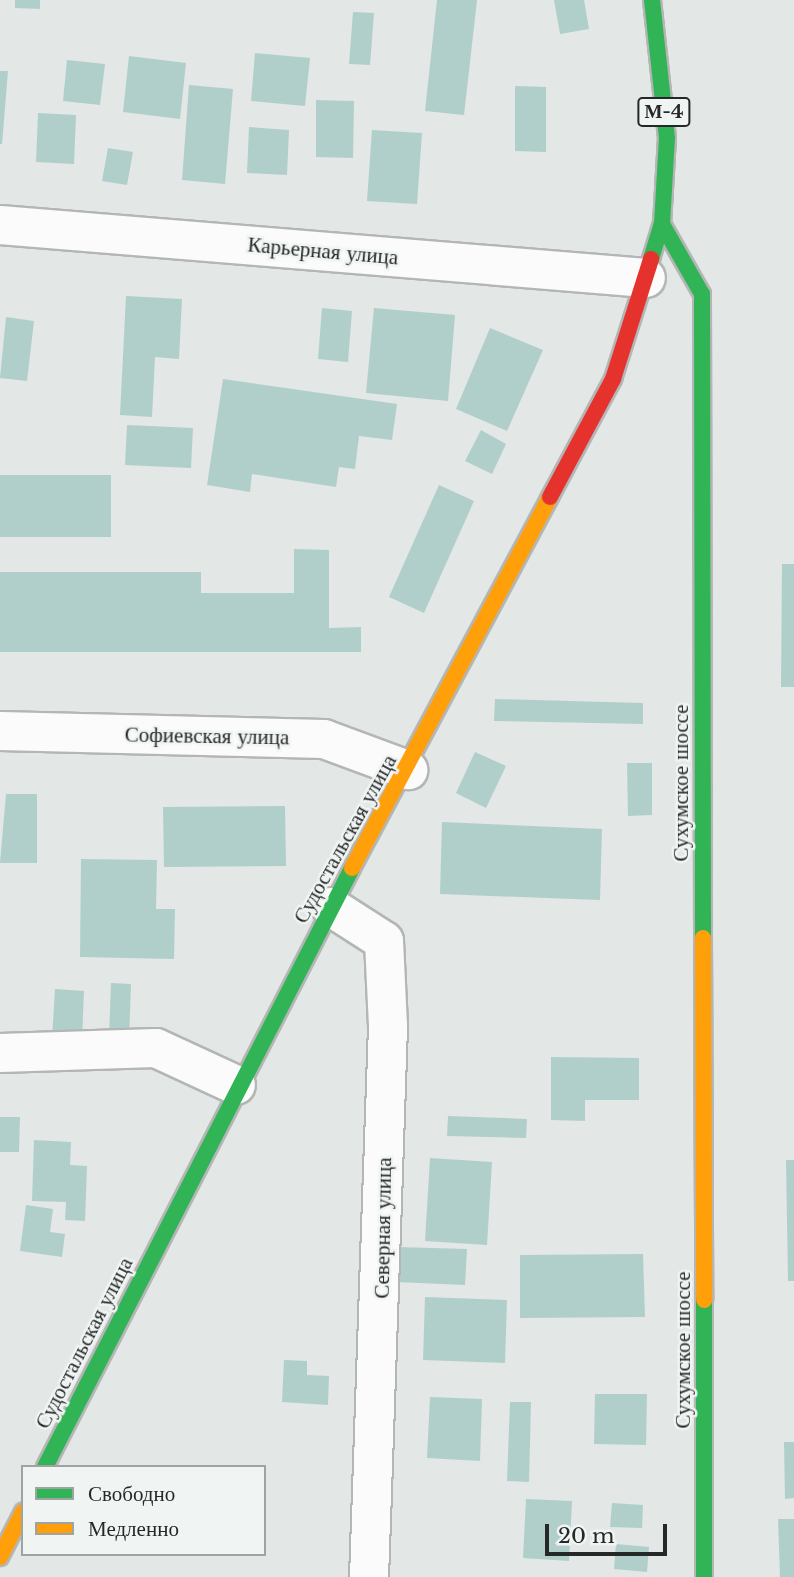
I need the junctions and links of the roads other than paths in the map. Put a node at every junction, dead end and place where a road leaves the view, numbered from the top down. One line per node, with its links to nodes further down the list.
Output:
1 (652, 0): 2 (main road, М-4)
2 (662, 224): 4 (main road, Судостальская улица); 14 (main road, Сухумское шоссе)
3 (0, 225): 4 (street, Карьерная улица)
4 (646, 278): 6 (main road, Судостальская улица)
5 (0, 731): 6 (street, Софиевская улица)
6 (408, 770): 7 (main road, Судостальская улица)
7 (331, 907): 9 (main road, Судостальская улица); 13 (street, Северная улица)
8 (0, 1053): 9 (street)
9 (236, 1085): 10 (main road, Судостальская улица)
10 (46, 1465)
11 (21, 1516): 12 (main road)
12 (0, 1557)
13 (369, 1577)
14 (704, 1577)

